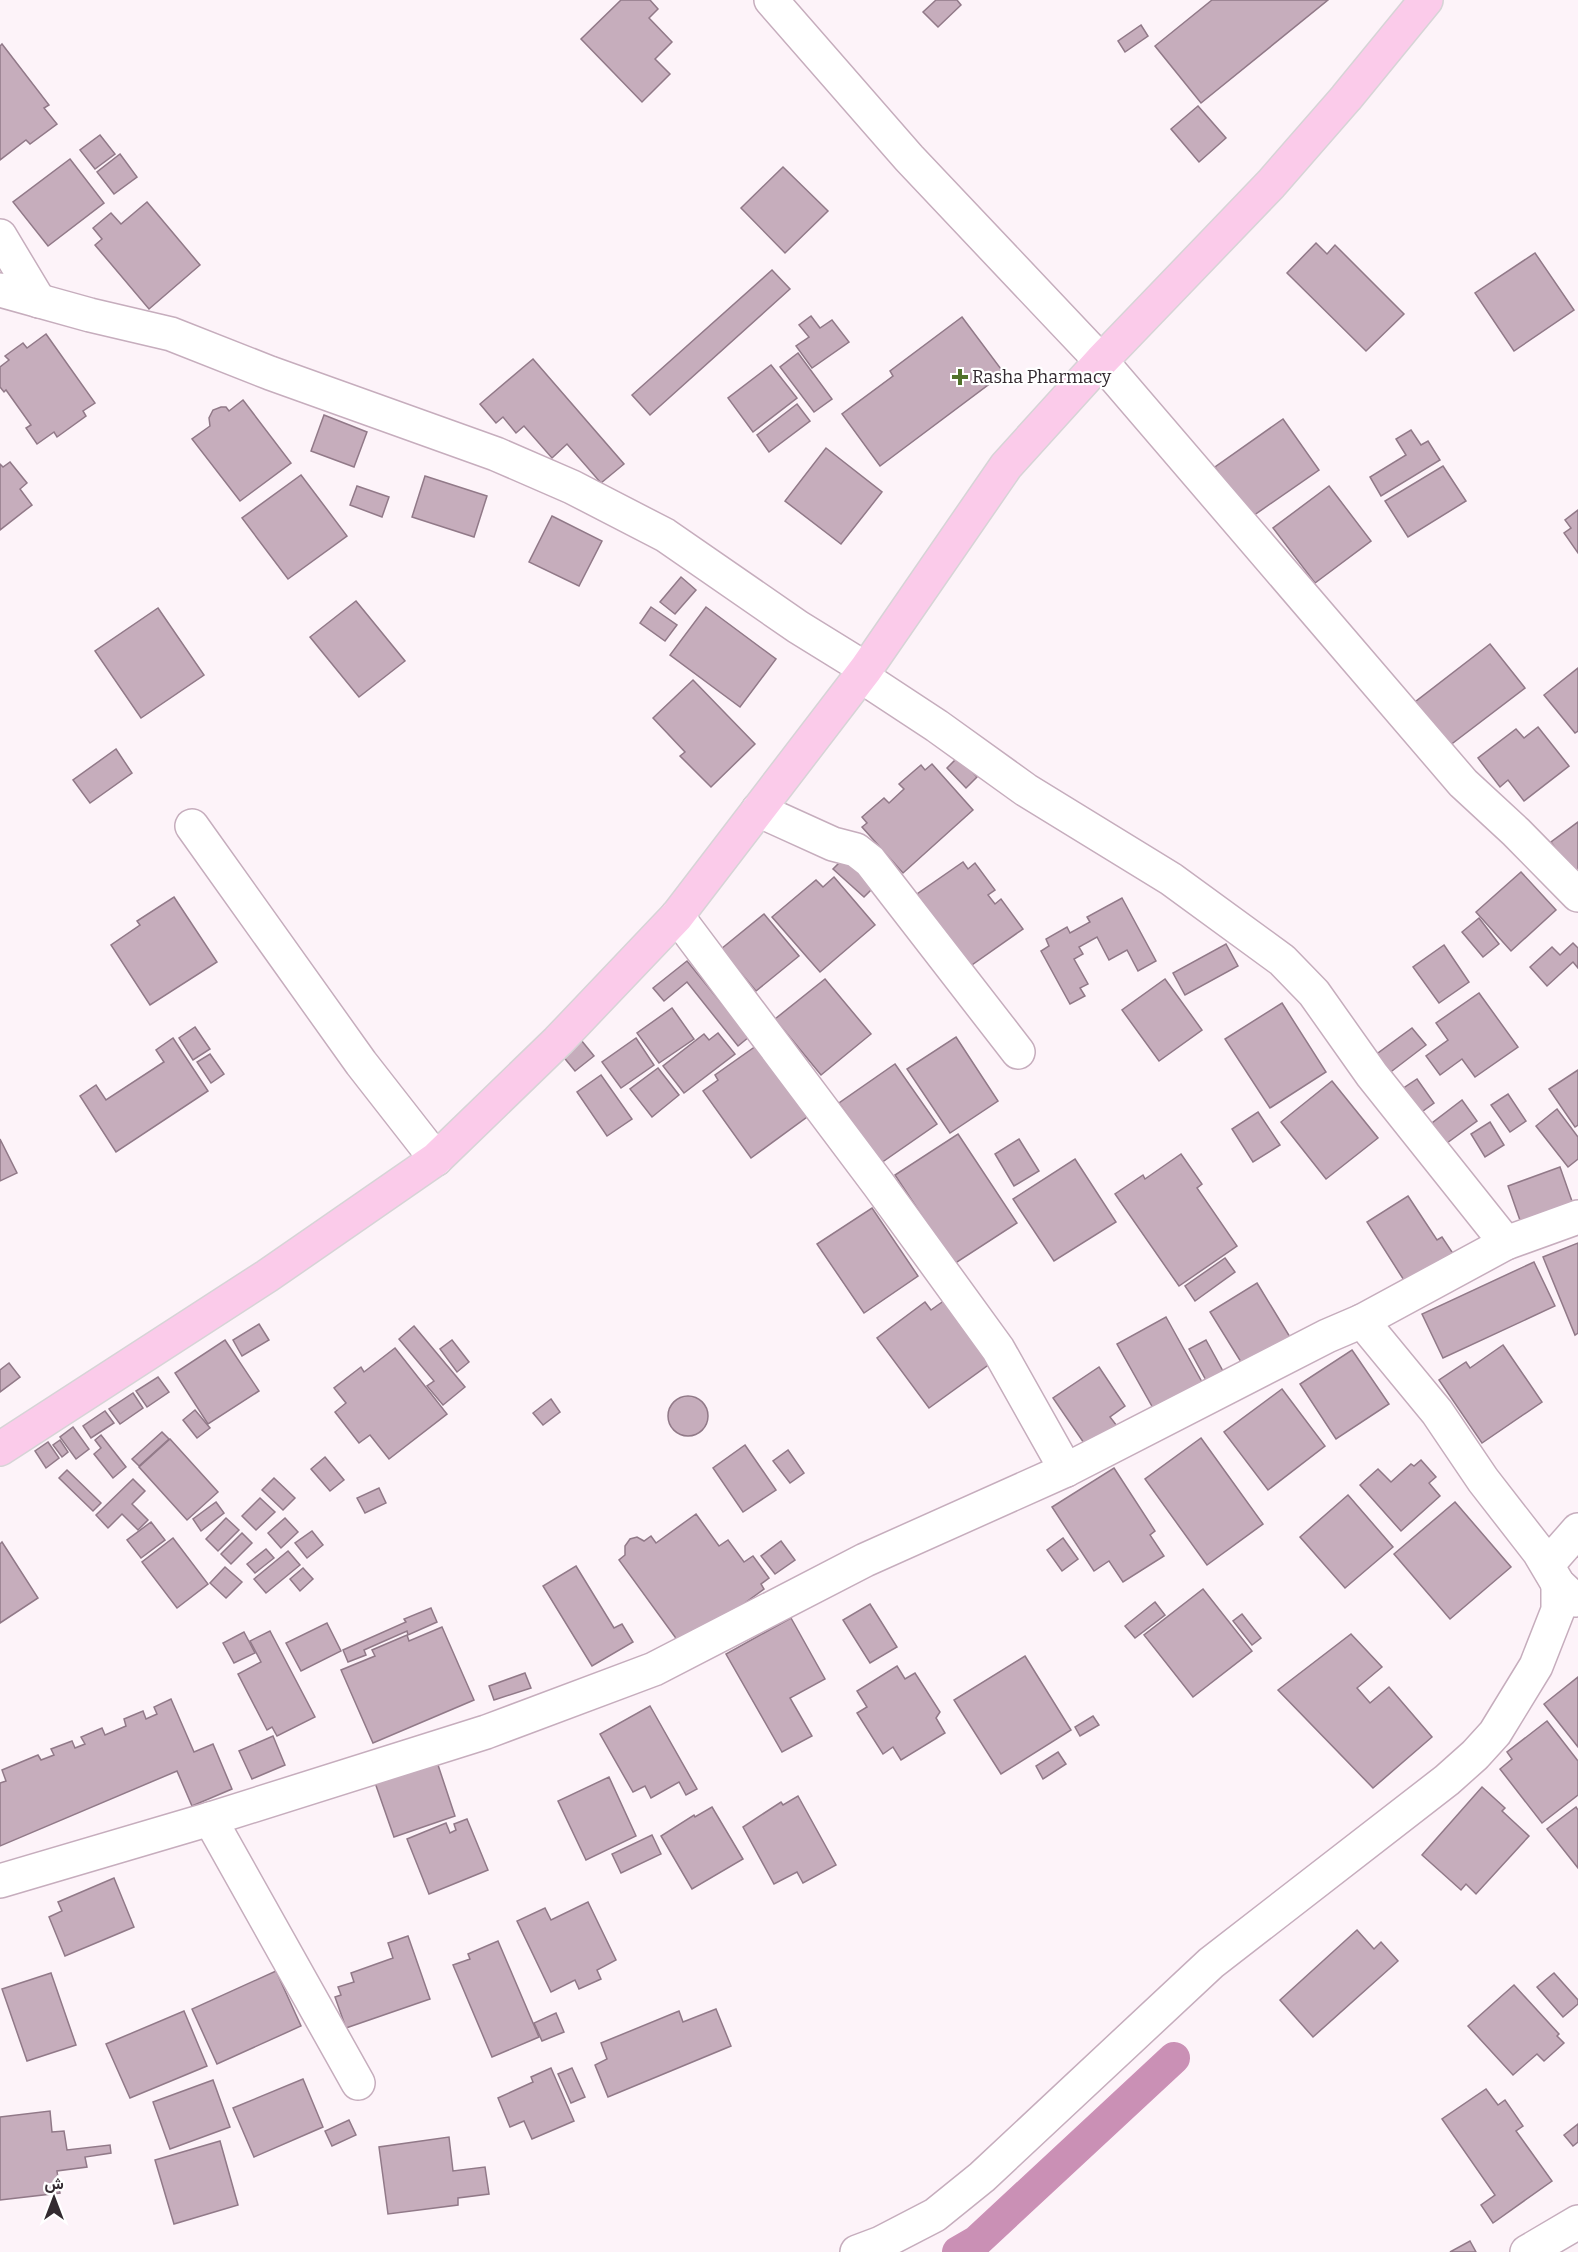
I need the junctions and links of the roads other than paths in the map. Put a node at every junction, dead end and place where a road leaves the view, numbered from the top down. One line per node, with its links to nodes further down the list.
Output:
1 (771, 0): 6 (street)
2 (1426, 0): 6 (main road)
3 (0, 236): 5 (street)
4 (0, 290): 5 (street)
5 (39, 301): 7 (street)
6 (1101, 361): 7 (main road); 10 (street)
7 (864, 672): 8 (main road); 15 (street)
8 (758, 810): 11 (main road); 12 (street)
9 (192, 826): 13 (street)
10 (1578, 895)
11 (676, 916): 13 (main road); 18 (street)
12 (1018, 1052)
13 (436, 1159): 17 (main road)
14 (1578, 1217): 15 (street)
15 (1506, 1243): 16 (street)
16 (1362, 1321): 18 (street); 20 (street)
17 (0, 1449)
18 (1066, 1470): 21 (street)
19 (1578, 1530): 20 (street)
20 (1561, 1584): 25 (street)
21 (210, 1819): 22 (street); 23 (street)
22 (0, 1881)
23 (358, 2083)
24 (1578, 2223): 26 (street)
25 (857, 2252)
26 (1527, 2252)

